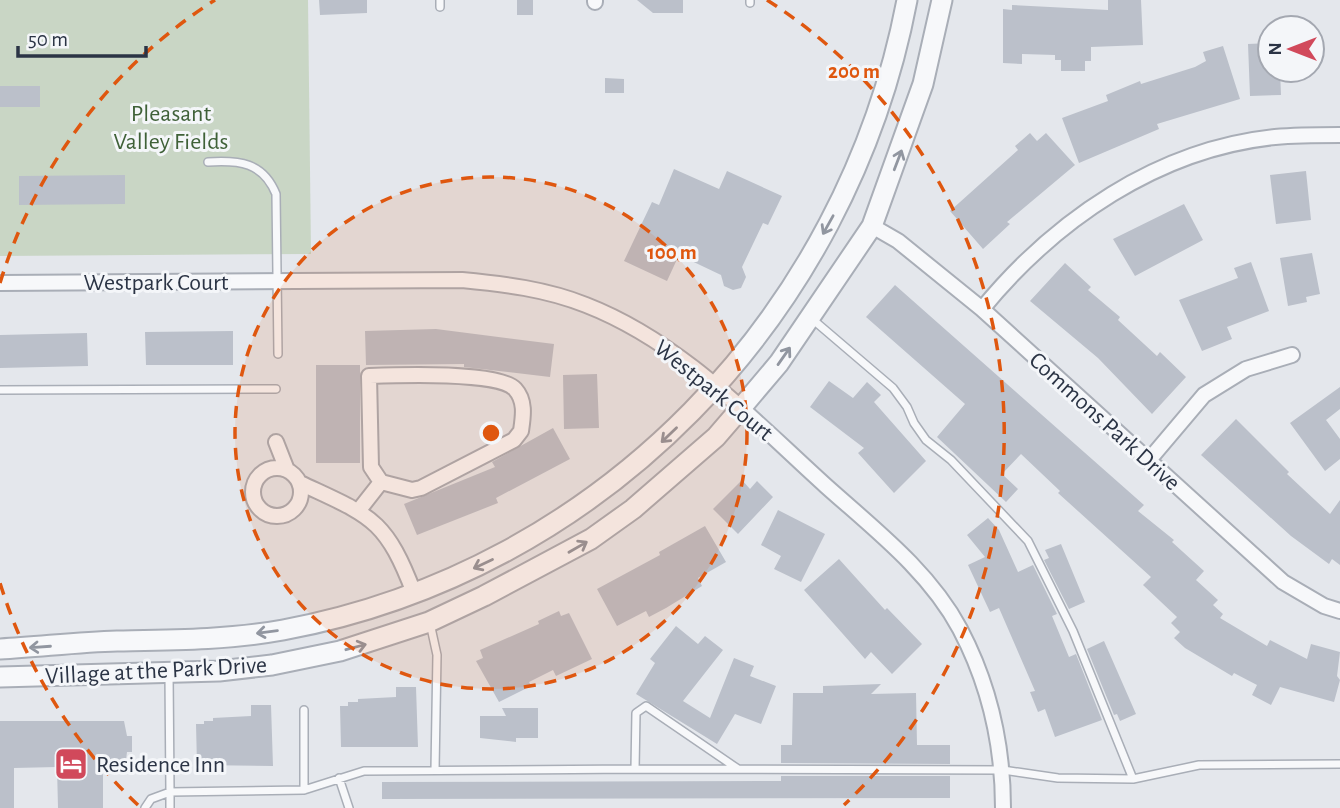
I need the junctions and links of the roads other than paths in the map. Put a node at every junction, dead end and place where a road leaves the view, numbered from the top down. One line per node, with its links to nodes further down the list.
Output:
1 (907, 0): 12 (street, Village at the Park Drive, one-way to 12)
2 (942, 0): 5 (street, Village at the Park Drive, one-way to 2)
3 (1340, 135): 8 (street)
4 (208, 162): 6 (lane)
5 (872, 226): 8 (street, Commons Park Drive); 9 (street, Village at the Park Drive)
6 (279, 282): 7 (street, Westpark Court); 10 (lane); 12 (street, Westpark Court)
7 (0, 283)
8 (982, 310): 16 (street, Commons Park Drive)
9 (811, 317): 15 (street, Village at the Park Drive, one-way to 9); 37 (lane)
10 (278, 354)
11 (1292, 355): 16 (street)
12 (718, 386): 15 (street, Westpark Court); 24 (street, Village at the Park Drive, one-way to 24)
13 (276, 389): 14 (lane)
14 (0, 390)
15 (741, 408): 26 (street, Village at the Park Drive, one-way to 15); 34 (street, Westpark Court)
16 (1149, 460): 25 (street, Commons Park Drive)
17 (269, 470): 18 (street); 18 (street); 22 (street)
18 (287, 470): 20 (street)
19 (381, 482): 19 (street); 23 (street)
20 (300, 483): 21 (street); 22 (street)
21 (327, 496): 22 (street); 23 (street)
22 (300, 502)
23 (359, 510): 24 (street)
24 (414, 593): 27 (street, Village at the Park Drive, one-way to 27)
25 (1340, 611)
26 (429, 622): 28 (street, Village at the Park Drive, one-way to 26); 35 (lane)
27 (0, 649)
28 (169, 674): 29 (street, Village at the Park Drive); 39 (lane)
29 (0, 677)
30 (304, 710): 38 (lane)
31 (1340, 764): 37 (lane)
32 (635, 769): 33 (lane); 33 (lane); 35 (lane)
33 (738, 769): 34 (lane)
34 (1003, 769): 37 (lane); 43 (street, Westpark Court)
35 (435, 771): 36 (lane)
36 (339, 778): 38 (lane); 42 (lane)
37 (1133, 779)
38 (304, 790): 39 (lane)
39 (170, 792): 40 (lane); 41 (lane)
40 (145, 808)
41 (170, 808)
42 (349, 808)
43 (1003, 808)

